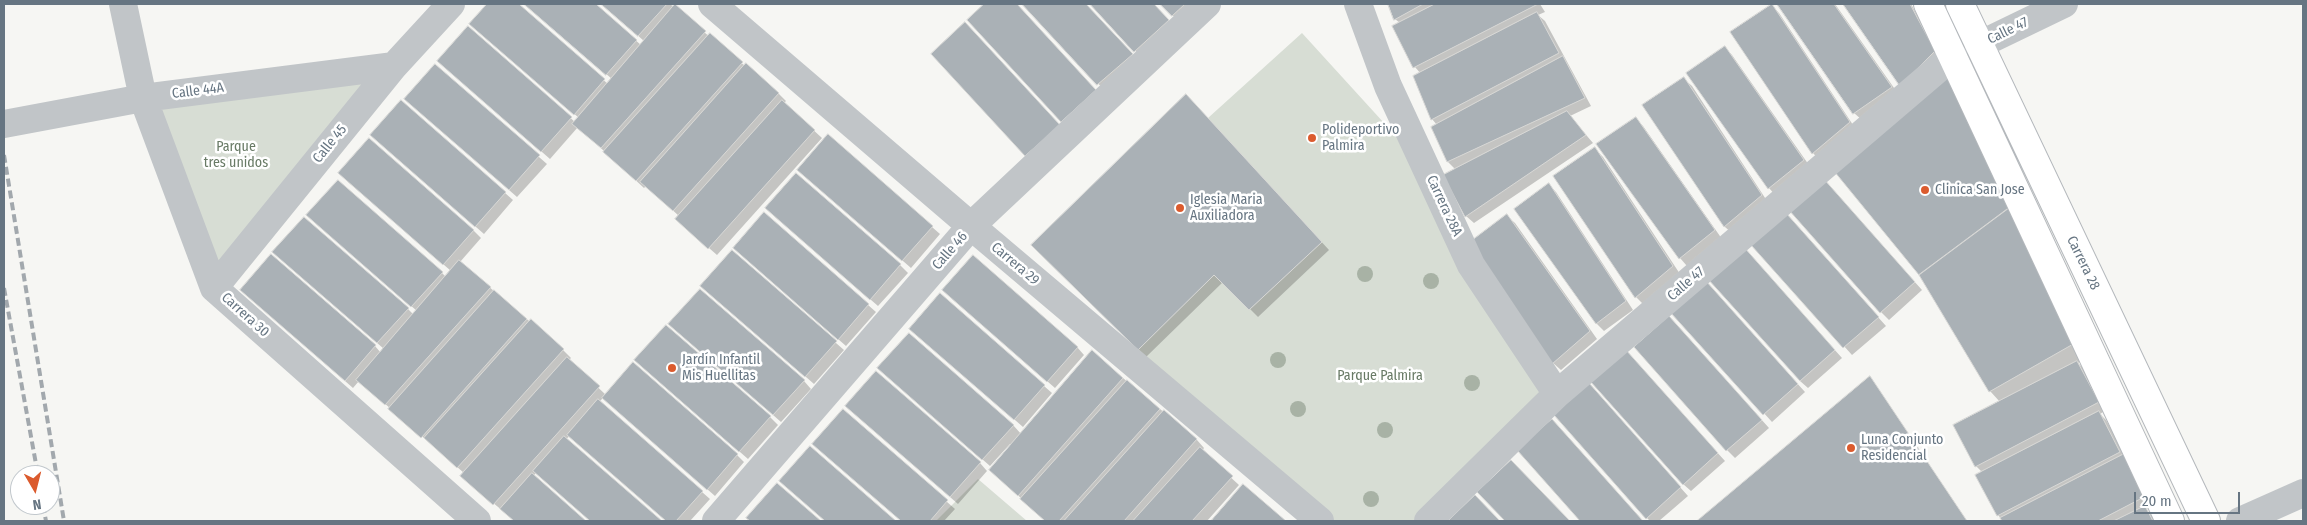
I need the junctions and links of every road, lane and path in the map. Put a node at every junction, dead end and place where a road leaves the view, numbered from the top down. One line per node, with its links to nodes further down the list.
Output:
1 (123, 4): 12 (street, Carrera 30)
2 (451, 4): 11 (street, Calle 45)
3 (712, 4): 14 (street, Carrera 29)
4 (1207, 4): 14 (street, Calle 46)
5 (1358, 4): 16 (street, Carrera 28A)
6 (1928, 4): 10 (main road)
7 (1960, 4): 9 (main road, Carrera 28)
8 (2064, 4): 9 (street, Calle 47)
9 (1979, 45): 23 (main road, Carrera 28)
10 (1952, 56): 16 (street, Calle 47); 22 (main road)
11 (394, 66): 12 (street, Calle 44A); 15 (street, Calle 45)
12 (143, 98): 13 (street, Calle 44A); 15 (street, Carrera 30)
13 (4, 124)
14 (971, 226): 19 (street, Calle 46); 20 (street, Carrera 29)
15 (214, 288): 18 (street, Carrera 30)
16 (1557, 394): 21 (street, Calle 47)
17 (2303, 493): 24 (street)
18 (478, 521)
19 (716, 521)
20 (1320, 521)
21 (1428, 521)
22 (2170, 521)
23 (2206, 521)
24 (2240, 521)

